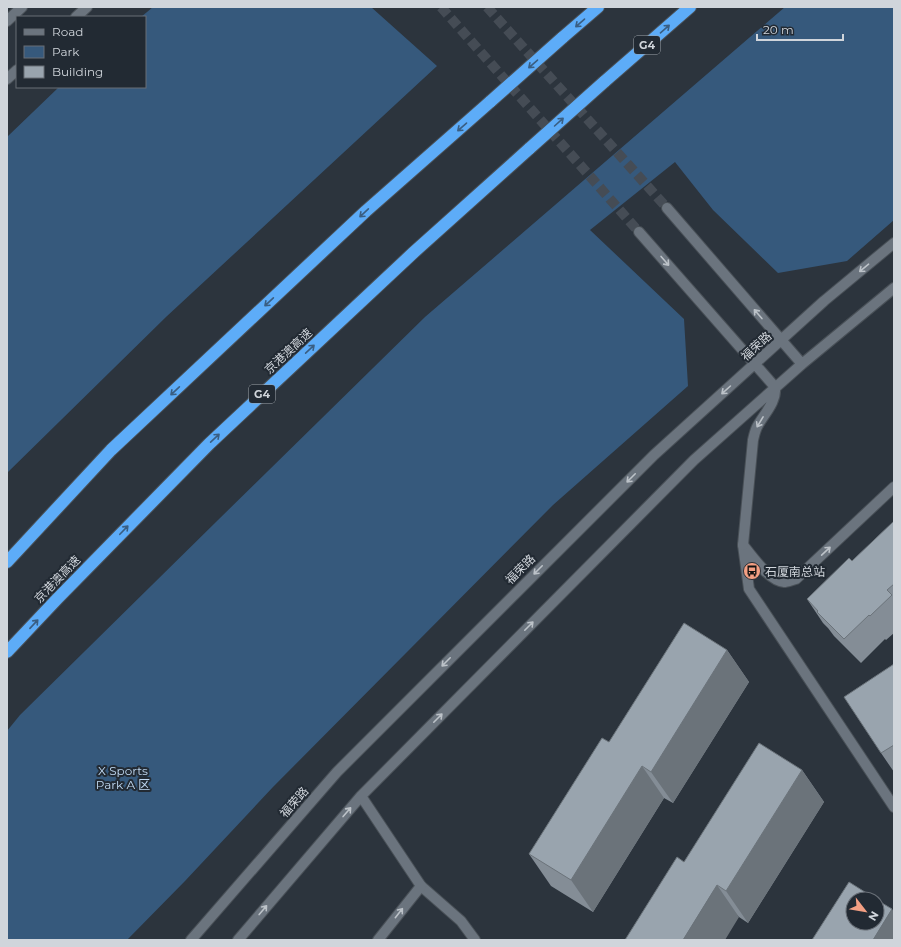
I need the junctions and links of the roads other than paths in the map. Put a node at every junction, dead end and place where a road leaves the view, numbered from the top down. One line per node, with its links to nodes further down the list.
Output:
1 (22, 7): 6 (main road)
2 (87, 7): 5 (main road)
3 (598, 7): 19 (highway, one-way to 19, bridge)
4 (690, 7): 20 (highway, 京港澳高速 / G4, one-way to 4, bridge)
5 (77, 16)
6 (7, 21)
7 (16, 71): 8 (main road)
8 (7, 79)
9 (667, 208): 13 (main road, one-way to 9)
10 (639, 232): 14 (main road, one-way to 14)
11 (894, 243): 13 (main road, 福荣路, one-way to 13)
12 (894, 288): 15 (main road)
13 (781, 340): 14 (main road, 福荣路); 15 (main road)
14 (755, 364): 16 (main road); 24 (main road, 福荣路, one-way to 24)
15 (802, 364): 16 (main road)
16 (775, 387): 18 (main road, one-way to 18); 21 (main road, one-way to 16)
17 (894, 487): 18 (main road, one-way to 17)
18 (743, 545): 22 (main road)
19 (7, 562)
20 (7, 652)
21 (361, 796): 23 (main road); 25 (main road, one-way to 21)
22 (894, 806)
23 (420, 886): 26 (main road, one-way to 23); 27 (main road)
24 (191, 940)
25 (238, 940)
26 (378, 940)
27 (475, 940)

